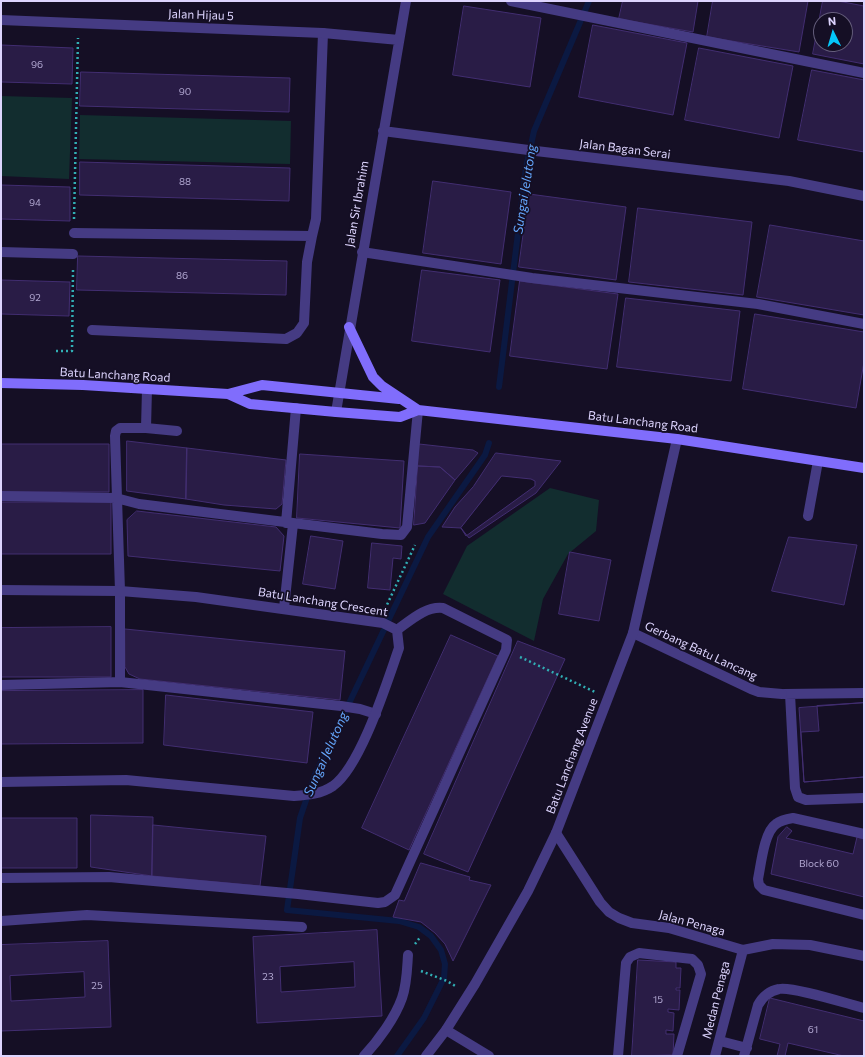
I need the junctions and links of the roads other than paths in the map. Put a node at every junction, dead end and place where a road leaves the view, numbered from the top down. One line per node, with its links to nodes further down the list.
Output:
1 (406, 1): 5 (street, Jalan Sir Ibrahim)
2 (511, 1): 6 (street)
3 (1, 20): 4 (street, Jalan Hijau 5)
4 (323, 33): 5 (street, Jalan Hijau 5); 10 (street)
5 (399, 40): 7 (street, Jalan Sir Ibrahim)
6 (864, 73)
7 (383, 131): 8 (street, Jalan Bagan Serai); 12 (street, Jalan Sir Ibrahim)
8 (864, 196)
9 (74, 233): 10 (street)
10 (312, 236): 16 (street)
11 (1, 252): 13 (street)
12 (362, 252): 14 (street); 15 (street, Jalan Sir Ibrahim)
13 (74, 254)
14 (864, 324)
15 (349, 327): 19 (street, Jalan Sir Ibrahim); 21 (main road)
16 (92, 330)
17 (1, 383): 18 (main road, Batu Lanchang Road)
18 (147, 389): 20 (main road, Batu Lanchang Road); 25 (street)
19 (338, 392): 20 (main road, Batu Lanchang Road); 21 (main road, Batu Lanchang Road); 24 (street, Jalan Sir Ibrahim)
20 (228, 394): 22 (main road, Batu Lanchang Road)
21 (401, 399): 23 (main road, Batu Lanchang Road)
22 (296, 408): 24 (main road, Batu Lanchang Road); 33 (street)
23 (418, 410): 24 (main road, Batu Lanchang Road); 27 (main road, Batu Lanchang Road); 33 (street)
24 (336, 412)
25 (146, 428): 26 (street); 31 (street)
26 (177, 431)
27 (677, 439): 28 (main road, Batu Lanchang Road); 38 (street, Batu Lanchang Avenue)
28 (818, 461): 29 (main road, Batu Lanchang Road); 32 (street)
29 (864, 468)
30 (1, 496): 31 (street)
31 (116, 498): 33 (street); 35 (street)
32 (808, 516)
33 (289, 523): 36 (street)
34 (1, 590): 35 (street, Batu Lanchang Crescent)
35 (120, 592): 36 (street, Batu Lanchang Crescent); 39 (street)
36 (284, 608): 37 (street, Batu Lanchang Crescent)
37 (397, 630): 43 (street, Batu Lanchang Crescent); 48 (street)
38 (633, 634): 42 (street, Gerbang Batu Lancang); 46 (street, Batu Lanchang Avenue)
39 (120, 682): 40 (street); 43 (street)
40 (1, 684)
41 (864, 693): 42 (street, Gerbang Batu Lancang)
42 (786, 694): 45 (street)
43 (376, 714): 44 (street, Batu Lanchang Crescent)
44 (1, 782)
45 (864, 798)
46 (556, 833): 52 (street, Jalan Penaga); 56 (street, Batu Lanchang Avenue)
47 (864, 834): 49 (street)
48 (1, 878)
49 (864, 914)
50 (1, 921): 51 (street)
51 (302, 927)
52 (742, 950): 54 (street, Jalan Penaga); 57 (street, Medan Penaga)
53 (408, 954): 59 (street)
54 (864, 956)
55 (864, 1008): 58 (street)
56 (446, 1030): 60 (street, Batu Lanchang Avenue); 61 (street)
57 (720, 1042): 58 (street); 64 (street, Medan Penaga)
58 (746, 1052)
59 (364, 1056)
60 (426, 1056)
61 (489, 1056)
62 (618, 1056): 63 (street)
63 (677, 1056)
64 (715, 1056)

